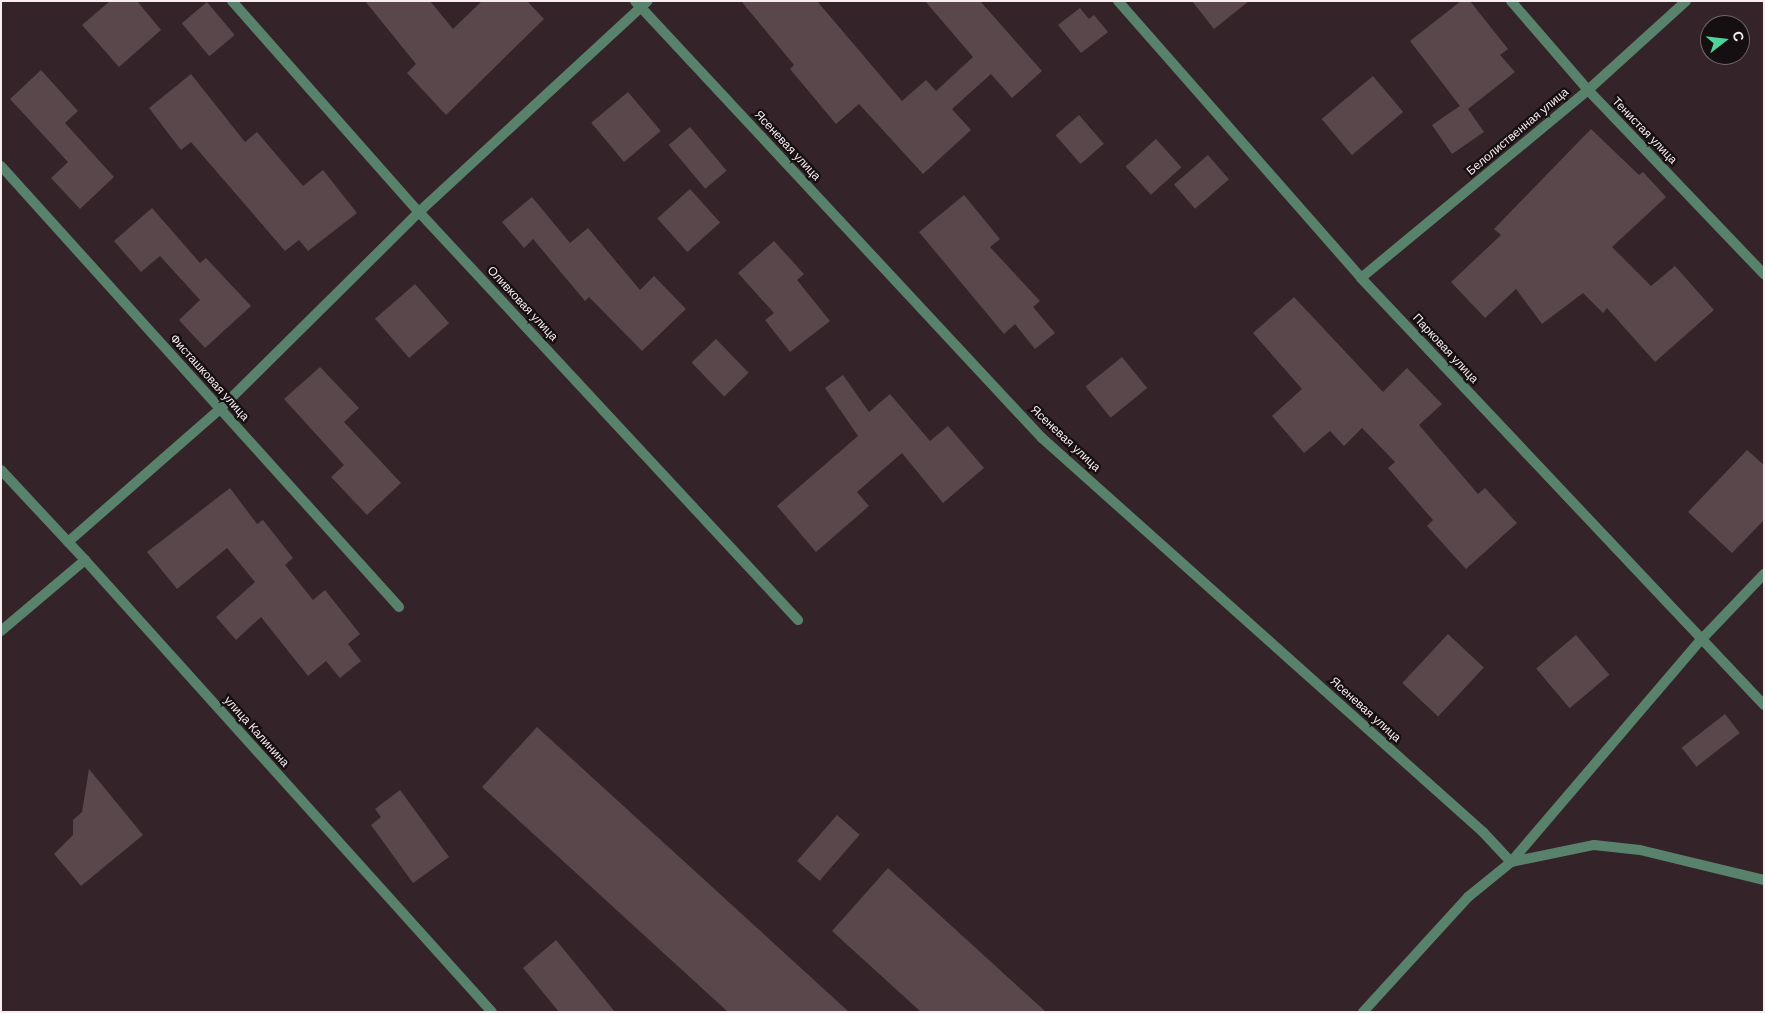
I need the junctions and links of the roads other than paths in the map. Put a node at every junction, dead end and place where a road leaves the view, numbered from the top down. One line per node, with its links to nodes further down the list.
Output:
1 (232, 1): 8 (street, Оливковая улица)
2 (1118, 1): 10 (street, Парковая улица)
3 (1511, 1): 6 (street, Тенистая улица)
4 (1686, 1): 6 (street, Белолиственная улица)
5 (641, 3): 8 (street); 21 (street, Ясеневая улица)
6 (1588, 90): 9 (street, Тенистая улица); 10 (street, Белолиственная улица)
7 (1, 166): 11 (street, Фисташковая улица)
8 (419, 212): 11 (street); 17 (street, Оливковая улица)
9 (1764, 274)
10 (1361, 278): 19 (street, Парковая улица)
11 (220, 410): 13 (street); 16 (street, Фисташковая улица)
12 (1, 470): 13 (street, улица Калинина)
13 (68, 542): 14 (street, улица Калинина)
14 (85, 560): 18 (street); 23 (street, улица Калинина)
15 (1764, 574): 19 (street)
16 (399, 607)
17 (798, 620)
18 (1, 631)
19 (1700, 641): 20 (street, Парковая улица); 21 (street)
20 (1764, 705)
21 (1511, 862): 22 (street); 24 (street)
22 (1764, 880)
23 (492, 1012)
24 (1364, 1012)

